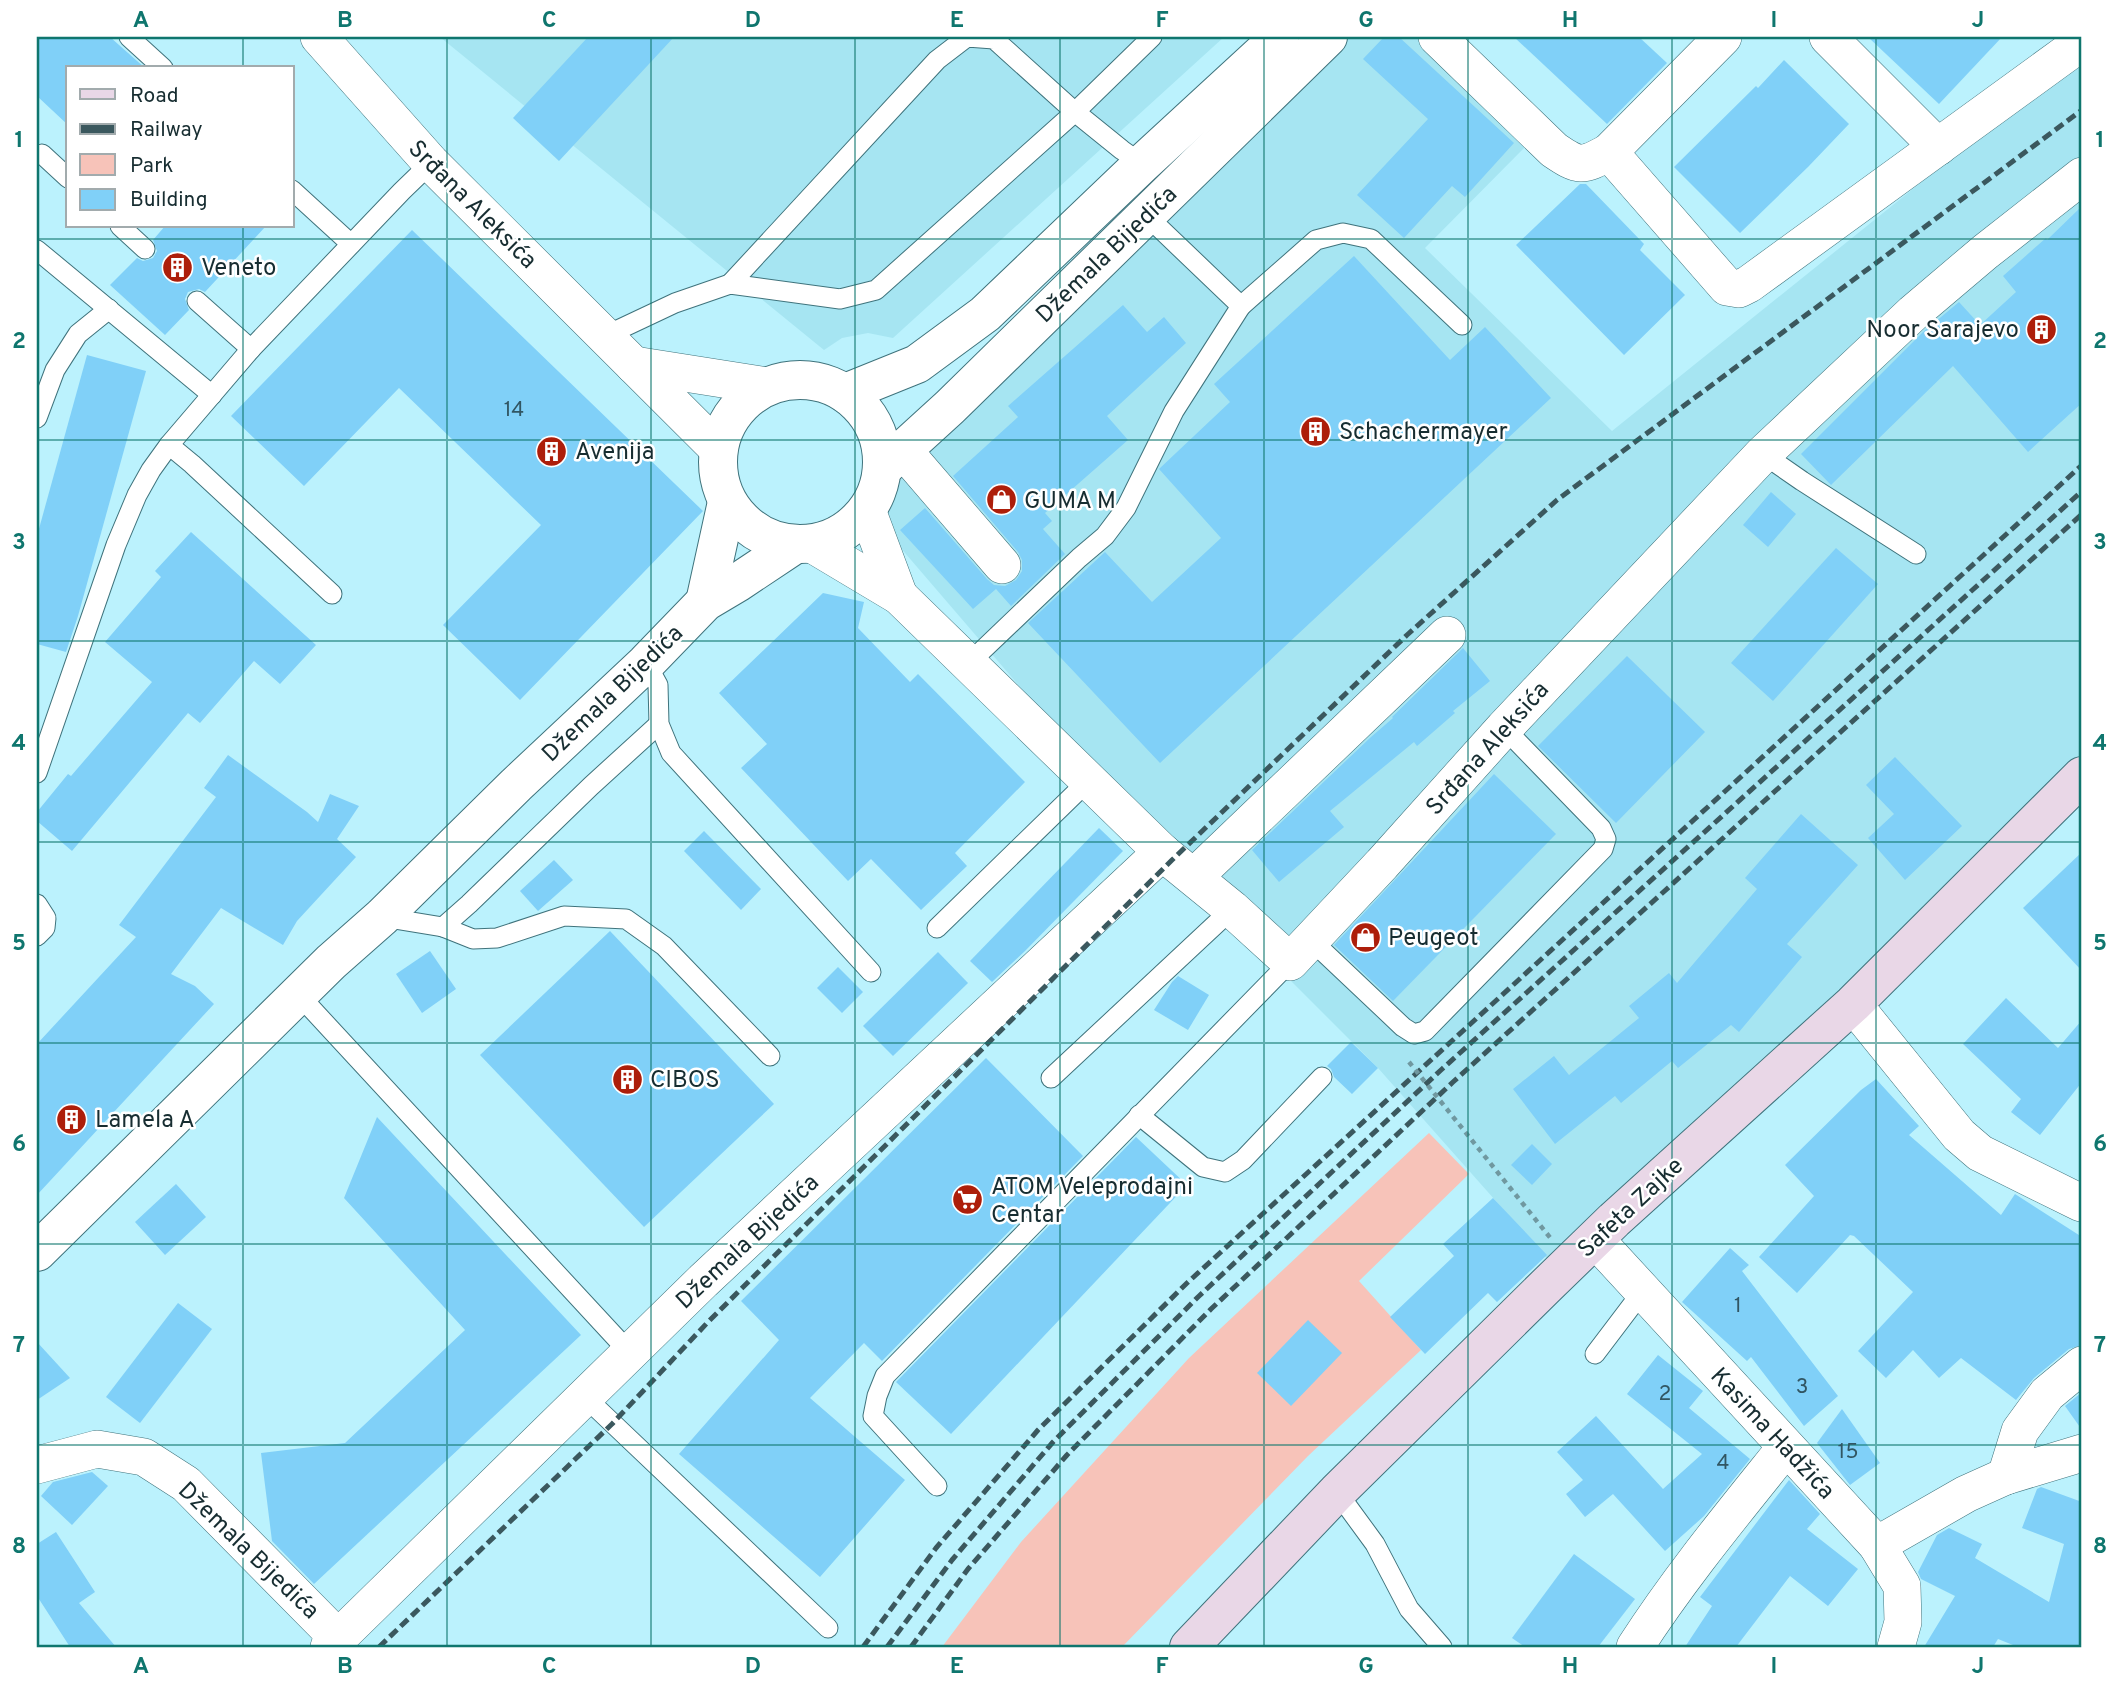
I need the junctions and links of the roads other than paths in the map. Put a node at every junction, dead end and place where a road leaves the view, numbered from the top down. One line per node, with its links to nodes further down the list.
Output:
1 (129, 37): 10 (lane)
2 (319, 37): 15 (street, Srđana Aleksića)
3 (1152, 37): 11 (lane)
4 (1280, 37): 16 (street, Džemala Bijedića)
5 (1328, 37): 20 (street, Džemala Bijedića)
6 (1437, 37): 13 (street)
7 (1723, 37): 13 (street)
8 (1828, 37): 12 (street)
9 (2060, 46): 12 (street)
10 (161, 66)
11 (1075, 111): 16 (lane); 25 (lane); 25 (lane)
12 (1938, 147): 13 (street)
13 (1609, 152)
14 (42, 154): 17 (lane)
15 (431, 163): 22 (lane); 30 (street, Srđana Aleksića)
16 (1142, 164): 34 (street, Džemala Bijedića)
17 (66, 176)
18 (2082, 176): 39 (street, Srđana Aleksića)
19 (294, 192): 22 (lane)
20 (1146, 215): 27 (lane); 40 (street, Džemala Bijedića)
21 (122, 228): 23 (lane)
22 (351, 244): 31 (lane)
23 (145, 249)
24 (37, 250): 28 (lane)
25 (730, 284): 30 (lane)
26 (197, 301): 31 (lane)
27 (1241, 306): 29 (lane); 51 (lane)
28 (109, 309): 35 (lane); 36 (lane)
29 (1462, 325)
30 (605, 335): 32 (street, Srđana Aleksića)
31 (251, 349): 35 (lane)
32 (634, 365): 33 (street); 38 (street, Srđana Aleksića)
33 (767, 386): 34 (street); 38 (street)
34 (845, 393): 40 (street)
35 (212, 395): 37 (lane)
36 (37, 418)
37 (169, 445): 46 (lane); 54 (lane)
38 (718, 449): 41 (street)
39 (1763, 454): 44 (lane); 53 (street, Srđana Aleksića)
40 (893, 460): 42 (street); 45 (street)
41 (727, 502): 43 (street); 48 (street)
42 (867, 510): 43 (street); 47 (street)
43 (803, 544): 47 (street); 48 (street, Džemala Bijedića)
44 (1916, 554)
45 (1002, 565)
46 (332, 594)
47 (900, 596): 51 (street)
48 (705, 602): 50 (street, Džemala Bijedića)
49 (1447, 635): 58 (street)
50 (646, 663): 52 (lane); 61 (street, Džemala Bijedića)
51 (969, 663): 56 (street)
52 (659, 724): 62 (lane); 66 (lane)
53 (1504, 728): 65 (street, Srđana Aleksića); 65 (lane)
54 (37, 773)
55 (2082, 776): 68 (main road, Safeta Zajke)
56 (1089, 780): 57 (street); 63 (lane)
57 (1162, 852): 58 (street); 77 (street, Džemala Bijedića)
58 (1194, 877): 60 (street)
59 (37, 905): 64 (lane)
60 (1232, 909): 65 (street); 71 (lane)
61 (382, 917): 62 (lane); 67 (street, Džemala Bijedića)
62 (443, 927): 69 (lane)
63 (937, 928)
64 (37, 936)
65 (1300, 951): 72 (lane)
66 (871, 972)
67 (298, 994): 75 (street, Džemala Bijedića); 77 (lane)
68 (1853, 1004): 73 (street); 74 (main road, Safeta Zajke)
69 (770, 1056)
70 (1322, 1077): 72 (lane)
71 (1051, 1078)
72 (1139, 1115): 85 (lane)
73 (2081, 1203)
74 (1595, 1239): 76 (street, Kasima Hadžića); 86 (main road, Safeta Zajke)
75 (37, 1252)
76 (1642, 1292): 78 (lane); 81 (street, Kasima Hadžića)
77 (630, 1353): 80 (street, Džemala Bijedića)
78 (1595, 1354)
79 (2082, 1365): 84 (street)
80 (585, 1397): 88 (lane); 89 (street, Džemala Bijedića)
81 (1786, 1447): 87 (street, Kasima Hadžića); 92 (street)
82 (2082, 1452): 84 (street)
83 (37, 1465): 89 (street, Džemala Bijedića)
84 (2006, 1476): 87 (street)
85 (937, 1486)
86 (1336, 1492): 90 (main road, Safeta Zajke); 91 (lane)
87 (1877, 1545): 93 (street, Kasima Hadžića)
88 (828, 1628)
89 (340, 1644)
90 (1189, 1647)
91 (1442, 1647)
92 (1635, 1647)
93 (1896, 1647)

